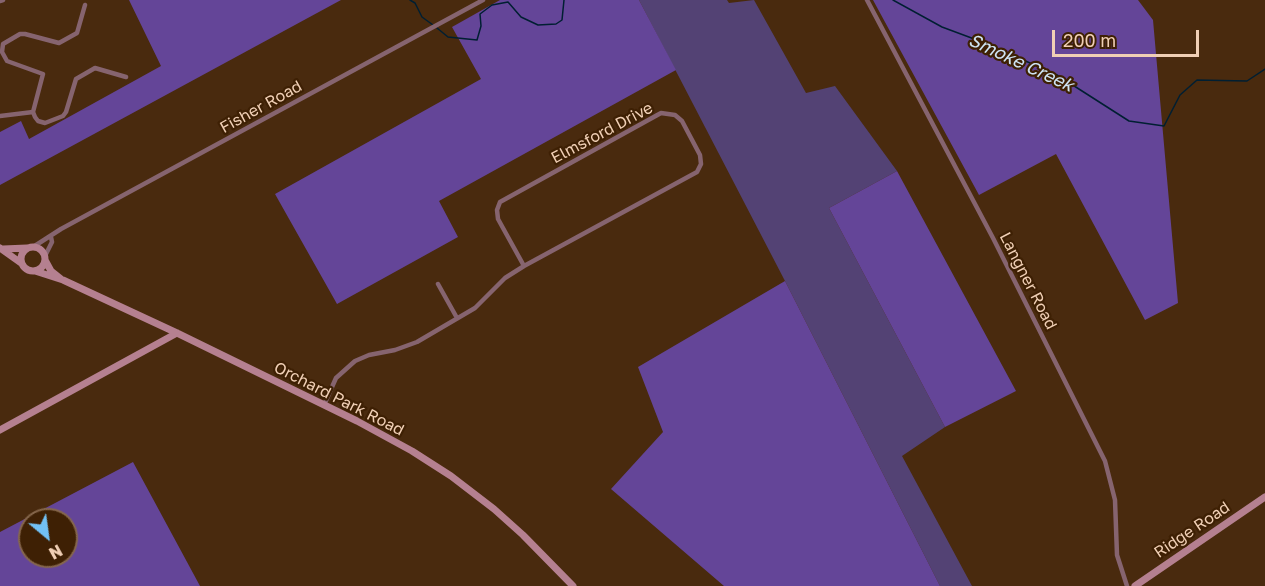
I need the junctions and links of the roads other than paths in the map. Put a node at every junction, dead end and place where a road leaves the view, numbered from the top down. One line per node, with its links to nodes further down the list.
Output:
1 (483, 0): 7 (street, Fisher Road)
2 (867, 0): 22 (street, Langner Road)
3 (85, 5): 5 (street)
4 (126, 77): 5 (street)
5 (33, 112): 6 (street)
6 (0, 116)
7 (51, 237): 8 (street, Fisher Road); 10 (street)
8 (30, 247): 9 (main road); 10 (main road); 11 (main road)
9 (1, 248): 11 (main road)
10 (45, 258): 13 (main road); 14 (main road, Orchard Park Road)
11 (21, 263): 13 (main road)
12 (524, 266): 12 (street, Elmsford Drive); 16 (street, Elmsford Drive)
13 (34, 271): 14 (main road, Orchard Park Road)
14 (63, 280): 17 (main road, Orchard Park Road)
15 (438, 284): 16 (street)
16 (457, 318): 18 (street, Elmsford Drive)
17 (177, 333): 18 (main road, Orchard Park Road); 19 (main road)
18 (324, 405): 21 (main road, Orchard Park Road)
19 (0, 430)
20 (1265, 497): 23 (main road, Ridge Road)
21 (573, 586)
22 (1127, 586)
23 (1135, 586)

